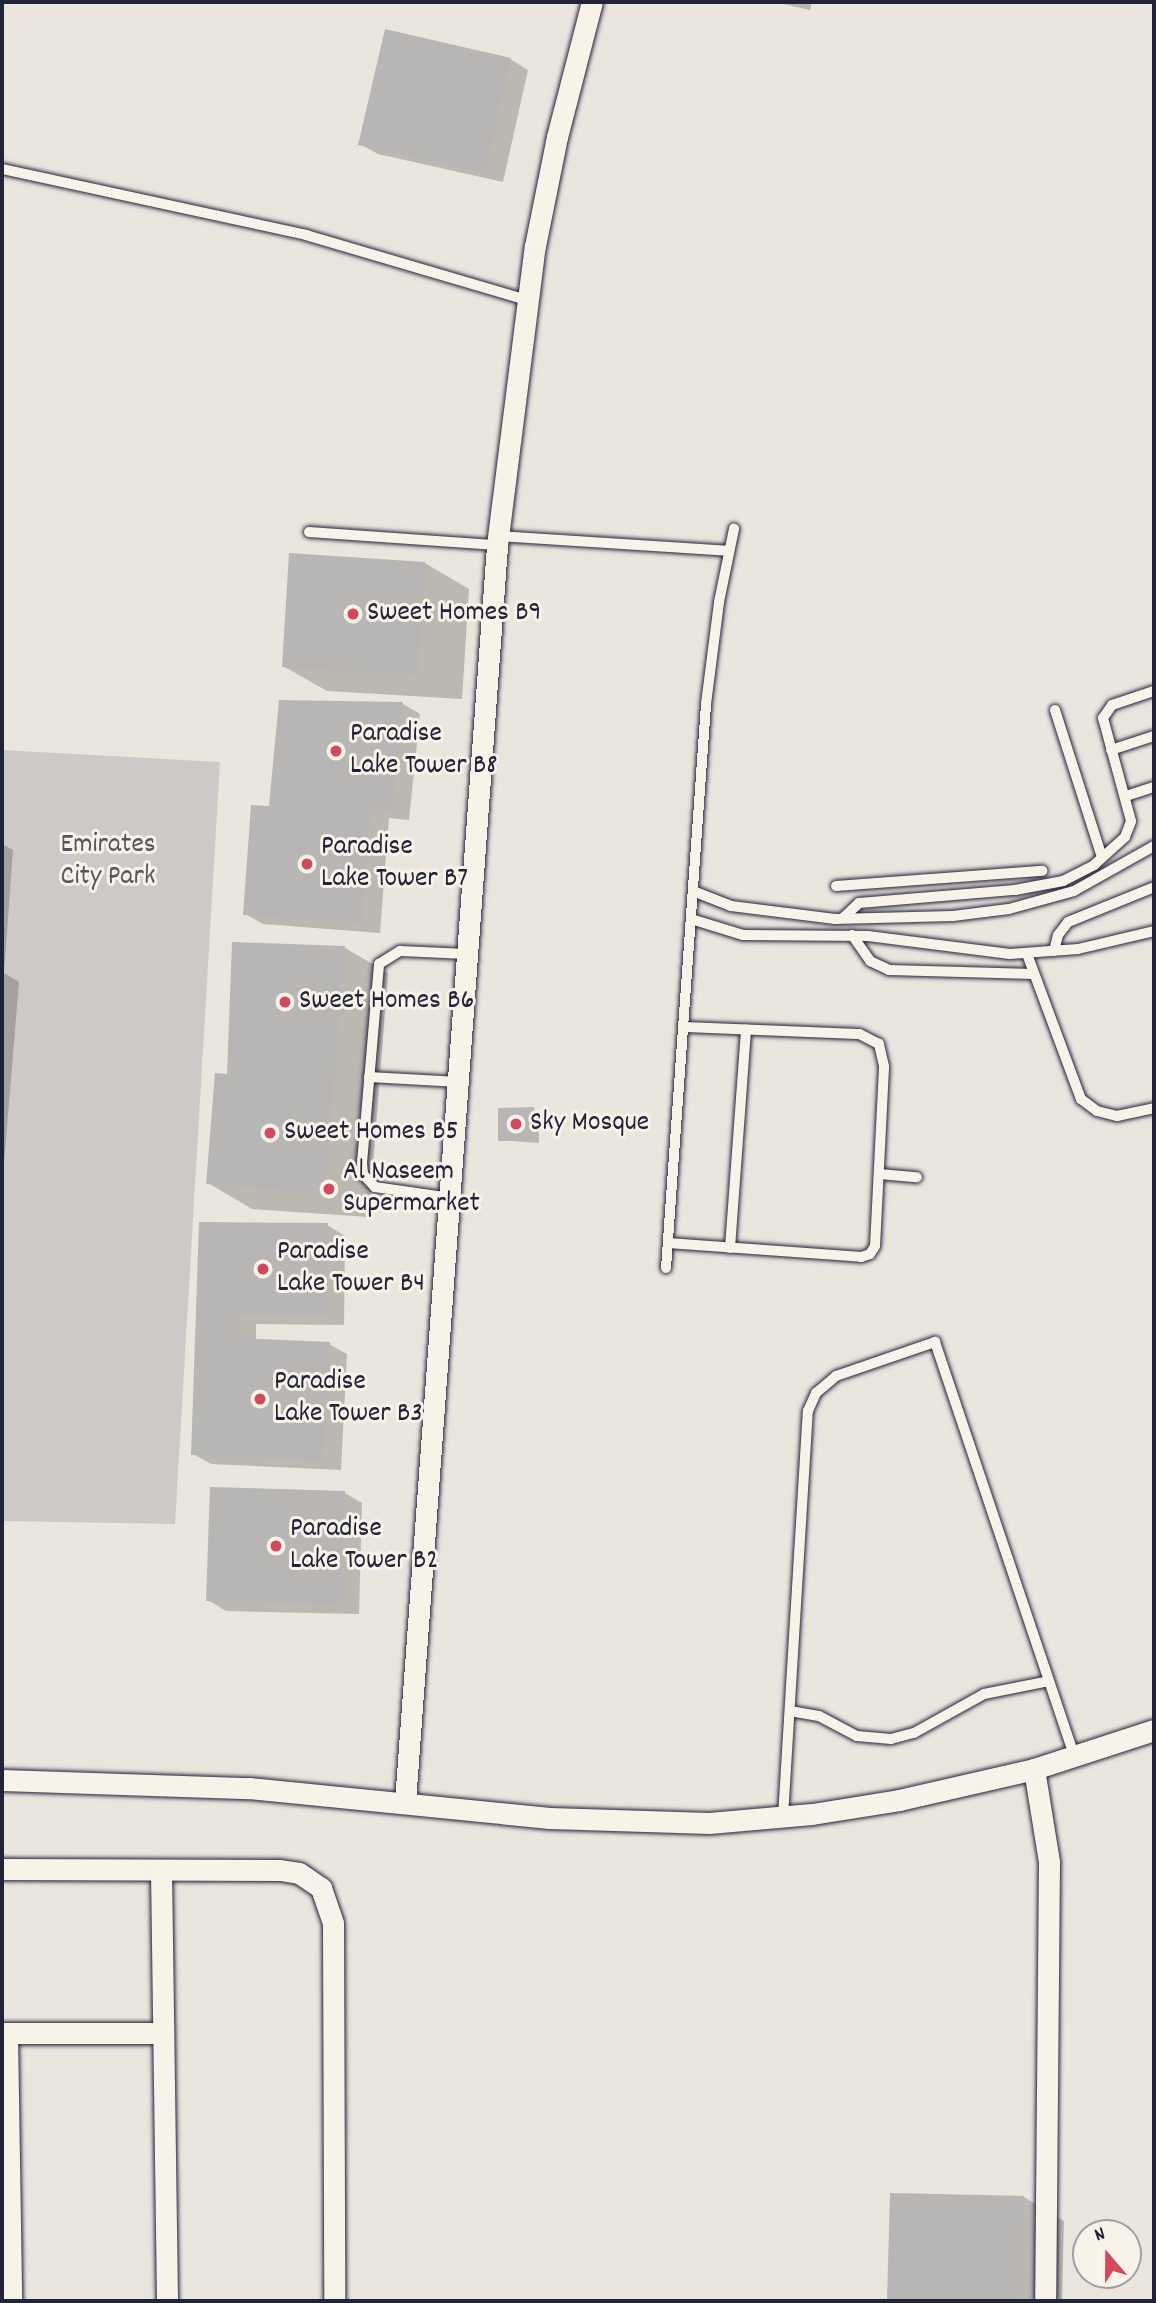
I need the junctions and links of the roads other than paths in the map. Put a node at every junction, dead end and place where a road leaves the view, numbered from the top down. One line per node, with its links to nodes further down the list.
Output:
1 (593, 2): 3 (street)
2 (2, 169): 3 (lane)
3 (527, 300): 6 (street)
4 (734, 529): 7 (lane)
5 (309, 532): 6 (lane)
6 (497, 540): 7 (lane); 32 (street)
7 (728, 551): 20 (lane)
8 (1154, 691): 11 (lane)
9 (1055, 710): 15 (lane)
10 (1154, 736): 11 (lane)
11 (1111, 750): 13 (lane)
12 (1154, 787): 13 (lane)
13 (1126, 796): 15 (lane)
14 (1154, 846): 23 (lane)
15 (1102, 857): 21 (lane)
16 (1042, 871): 17 (lane)
17 (978, 876): 18 (lane); 21 (lane)
18 (836, 886)
19 (1154, 887): 31 (lane)
20 (693, 891): 24 (lane); 27 (lane)
21 (979, 894): 22 (lane); 23 (lane)
22 (900, 902): 25 (lane); 26 (lane)
23 (982, 913): 26 (lane)
24 (825, 917): 25 (lane); 29 (lane)
25 (843, 918): 26 (lane)
26 (900, 918)
27 (691, 919): 29 (lane); 35 (lane)
28 (1154, 931): 31 (lane)
29 (825, 934): 30 (lane)
30 (852, 936): 33 (lane); 34 (lane)
31 (1054, 951): 33 (lane)
32 (467, 954): 37 (lane); 38 (street)
33 (1027, 954): 34 (lane)
34 (1034, 974): 39 (lane)
35 (684, 1027): 36 (lane); 43 (lane)
36 (746, 1030): 40 (lane); 44 (lane)
37 (369, 1077): 38 (lane); 42 (lane)
38 (459, 1082): 42 (street)
39 (1154, 1108)
40 (879, 1174): 41 (lane); 44 (lane)
41 (917, 1177)
42 (451, 1198): 52 (street)
43 (668, 1243): 44 (lane); 45 (lane)
44 (730, 1248)
45 (666, 1268)
46 (1049, 1681): 47 (lane); 47 (lane); 49 (lane)
47 (790, 1711): 53 (lane)
48 (1154, 1730): 49 (street)
49 (1074, 1756): 50 (street)
50 (1034, 1769): 53 (street); 62 (street)
51 (2, 1780): 52 (street)
52 (405, 1802): 53 (street)
53 (783, 1817)
54 (2, 1869): 55 (street)
55 (161, 1870): 57 (street); 61 (street)
56 (5, 2033): 57 (street); 58 (street)
57 (162, 2033): 60 (street)
58 (6, 2185): 59 (street)
59 (11, 2301)
60 (167, 2301)
61 (334, 2301)
62 (1045, 2301)

